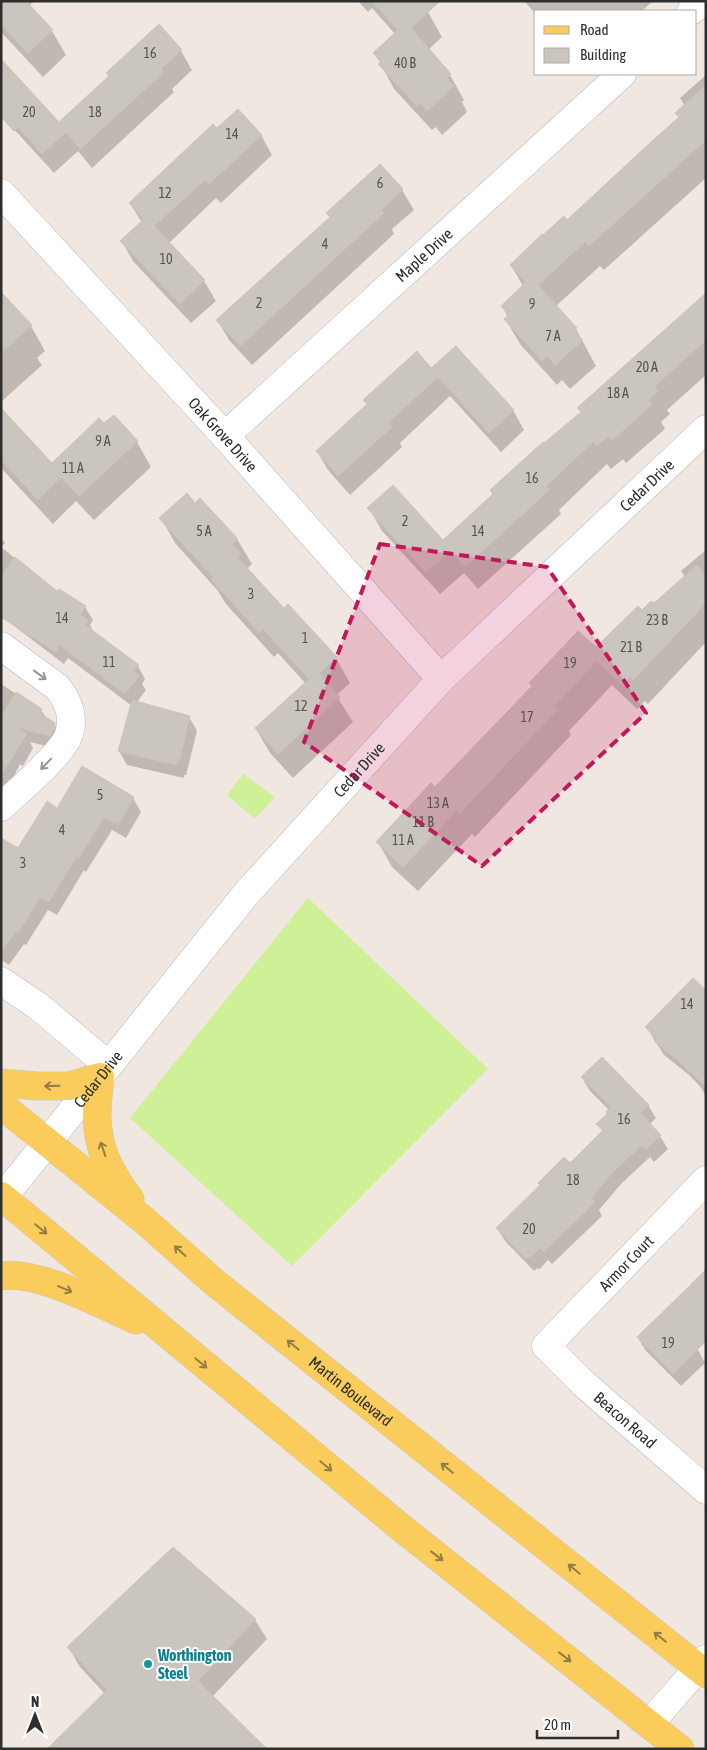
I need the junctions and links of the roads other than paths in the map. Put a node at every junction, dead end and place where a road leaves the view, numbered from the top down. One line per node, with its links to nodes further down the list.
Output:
1 (702, 2): 2 (street)
2 (692, 10)
3 (621, 75): 6 (street, Maple Drive)
4 (1, 194): 6 (street, Oak Grove Drive)
5 (706, 429): 8 (street, Cedar Drive)
6 (225, 436): 8 (street, Oak Grove Drive)
7 (1, 646): 9 (street, one-way to 9)
8 (441, 679): 11 (street, Cedar Drive)
9 (1, 807)
10 (1, 981): 11 (street)
11 (104, 1071): 12 (main road, one-way to 12); 14 (street, Cedar Drive); 17 (main road, one-way to 11)
12 (1, 1083)
13 (1, 1105): 14 (main road, Martin Boulevard)
14 (47, 1141): 16 (street, Cedar Drive); 17 (main road, Martin Boulevard)
15 (706, 1180): 20 (street, Armor Court)
16 (2, 1198): 19 (main road, one-way to 19)
17 (145, 1221): 22 (main road, Martin Boulevard, one-way to 17)
18 (1, 1276): 19 (main road, one-way to 19)
19 (163, 1332): 23 (main road, one-way to 23)
20 (546, 1346): 21 (street, Beacon Road)
21 (706, 1490)
22 (703, 1667): 23 (street)
23 (649, 1724): 24 (main road)
24 (680, 1749)

